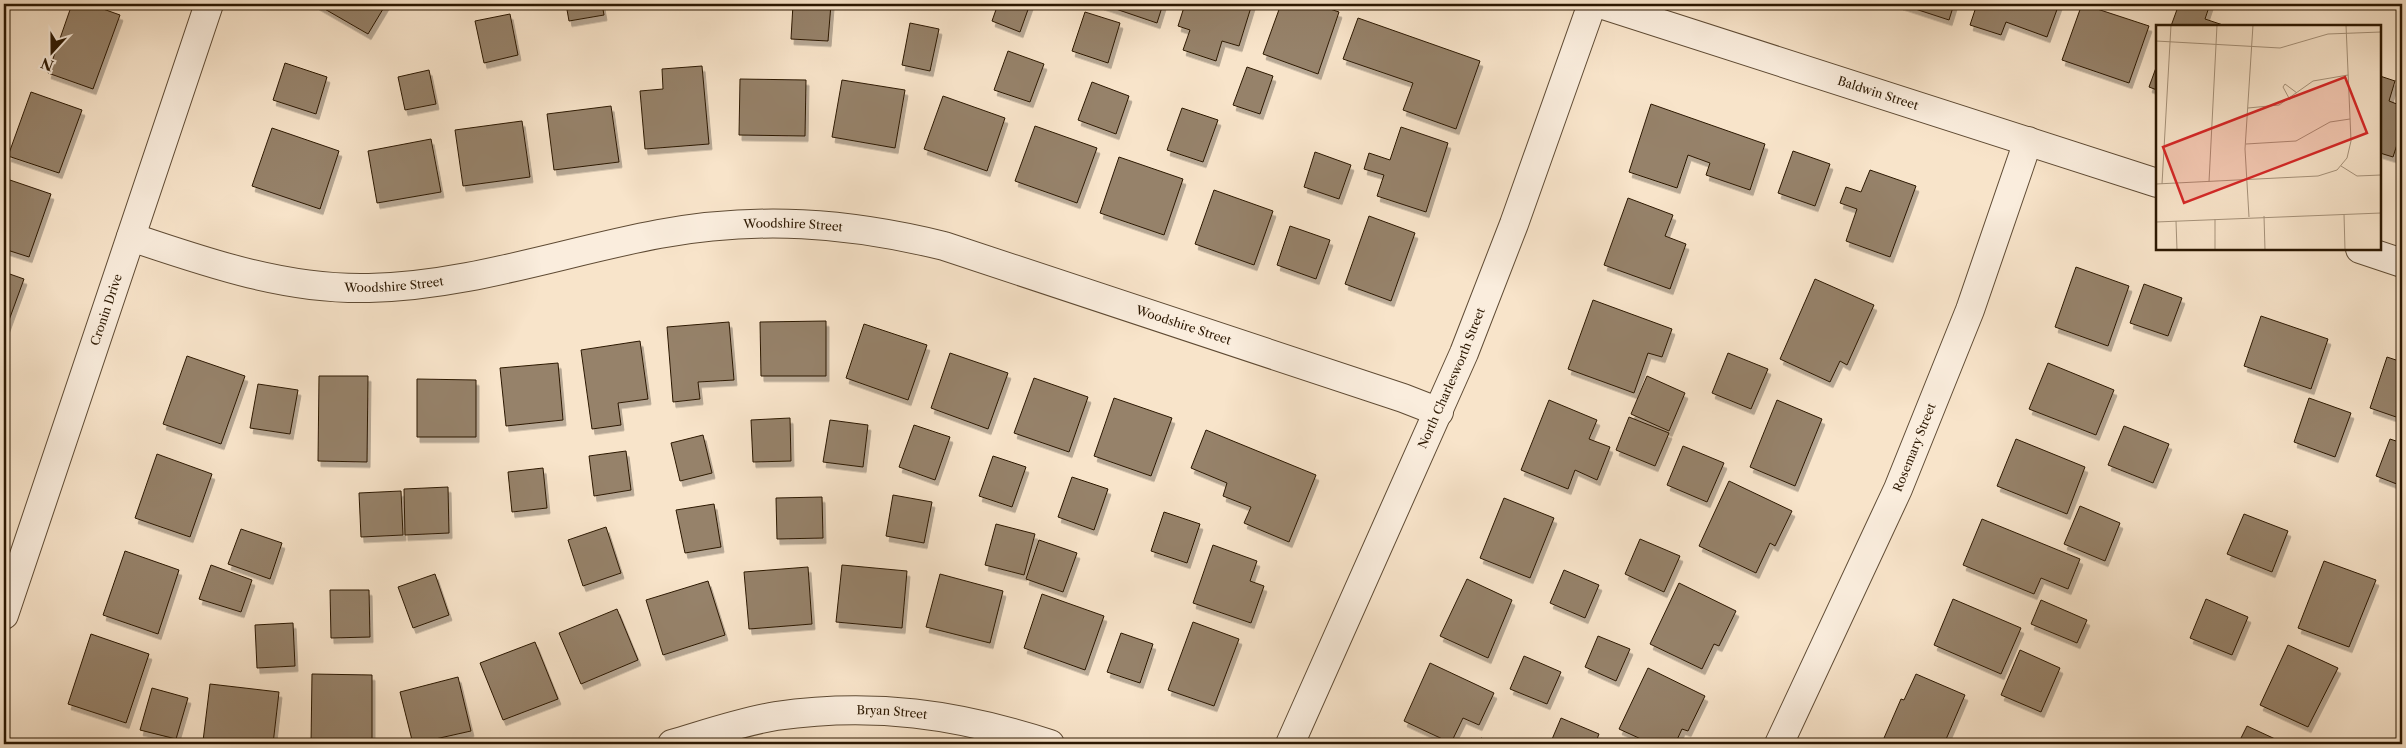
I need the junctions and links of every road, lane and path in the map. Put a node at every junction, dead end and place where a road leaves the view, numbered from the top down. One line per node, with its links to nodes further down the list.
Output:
1 (209, 4): 6 (street, Cronin Drive)
2 (1592, 4): 9 (street, North Charlesworth Street)
3 (1600, 4): 4 (street, Baldwin Street)
4 (2028, 141): 5 (street, Baldwin Street); 15 (street, Rosemary Street)
5 (2156, 183)
6 (131, 236): 9 (street, Woodshire Street); 10 (street, Cronin Drive)
7 (2363, 250): 8 (street)
8 (2402, 263)
9 (1439, 412): 14 (street, North Charlesworth Street)
10 (4, 615)
11 (732, 735): 12 (street, Bryan Street); 13 (street, Bryan Street)
12 (672, 744)
13 (1050, 744)
14 (1290, 744)
15 (1779, 744)

